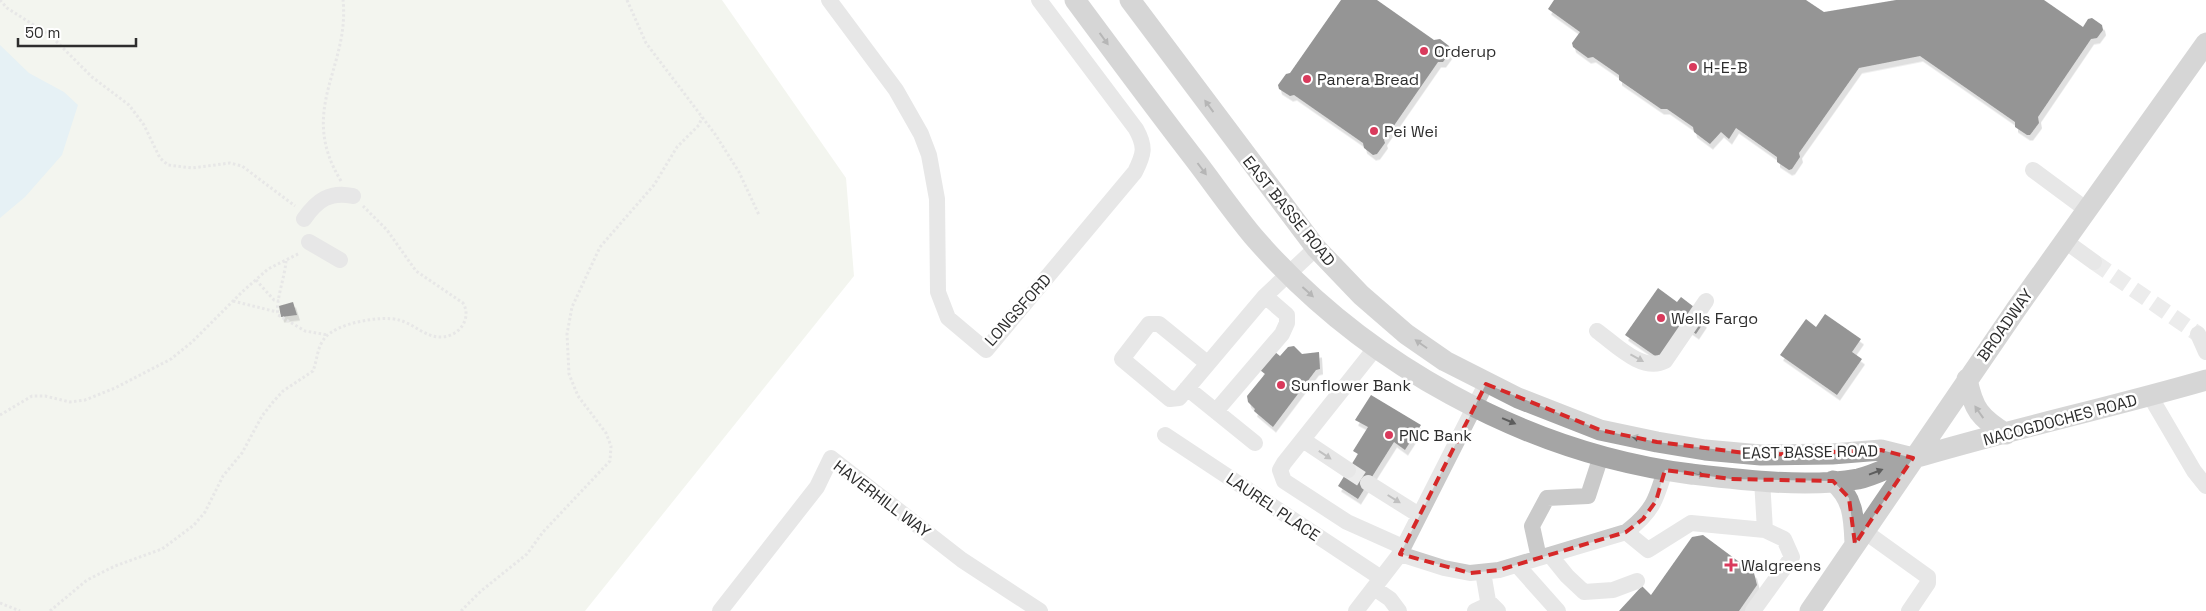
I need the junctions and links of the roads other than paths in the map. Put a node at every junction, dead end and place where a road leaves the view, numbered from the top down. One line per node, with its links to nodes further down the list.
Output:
1 (829, 0): 2 (street, LONGSFORD)
2 (1039, 0)
3 (1075, 0): 15 (main road, EAST BASSE ROAD, one-way to 15)
4 (1130, 0): 12 (main road, EAST BASSE ROAD, one-way to 4)
5 (2206, 43): 8 (main road, BROADWAY)
6 (2033, 170): 8 (street)
7 (353, 196): 9 (street)
8 (2087, 210): 10 (main road, BROADWAY)
9 (304, 219)
10 (2065, 241): 14 (street); 23 (main road, BROADWAY)
11 (309, 242): 13 (street)
12 (1316, 248): 15 (street); 25 (main road, EAST BASSE ROAD, one-way to 12)
13 (340, 260)
14 (2094, 262)
15 (1288, 273): 16 (street); 20 (main road, EAST BASSE ROAD, one-way to 20)
16 (1265, 296): 22 (street); 29 (street)
17 (1706, 301): 18 (street, one-way to 17)
18 (1598, 330)
19 (2198, 334): 21 (street)
20 (1377, 346): 28 (main road, EAST BASSE ROAD); 32 (street)
21 (2206, 352)
22 (1207, 363): 26 (street); 26 (street)
23 (1968, 379): 30 (main road, one-way to 23); 35 (main road, BROADWAY)
24 (2206, 380): 27 (main road, NACOGDOCHES ROAD)
25 (1486, 384): 28 (street); 35 (main road, EAST BASSE ROAD, one-way to 25)
26 (1186, 388): 29 (street)
27 (2150, 396): 30 (main road, NACOGDOCHES ROAD); 41 (street)
28 (1475, 406): 34 (main road, EAST BASSE ROAD, one-way to 34); 42 (street)
29 (1216, 411): 33 (street)
30 (2006, 434): 35 (main road, NACOGDOCHES ROAD)
31 (1165, 435): 51 (street, LAUREL PLACE)
32 (1303, 440): 36 (street, one-way to 36); 46 (street)
33 (1254, 443)
34 (1601, 456): 37 (main road, EAST BASSE ROAD); 47 (street)
35 (1913, 458): 39 (main road, EAST BASSE ROAD, one-way to 35); 45 (main road, BROADWAY)
36 (1348, 470)
37 (1665, 470): 38 (main road, EAST BASSE ROAD, one-way to 38); 44 (street)
38 (1762, 480): 39 (main road, EAST BASSE ROAD); 43 (street)
39 (1833, 480): 45 (main road)
40 (1368, 483): 42 (street, one-way to 42)
41 (2206, 486)
42 (1419, 515): 46 (street)
43 (1765, 530): 44 (street); 60 (street)
44 (1626, 532): 47 (street)
45 (1859, 538): 54 (main road, BROADWAY); 61 (street)
46 (1402, 550): 49 (street); 51 (street)
47 (1545, 556): 48 (street); 50 (street)
48 (1517, 565): 49 (street); 59 (street)
49 (1482, 572): 52 (street)
50 (1637, 581)
51 (1378, 583): 56 (street); 57 (street, LAUREL PLACE)
52 (1494, 607): 58 (street)
53 (726, 609): 55 (street, HAVERHILL WAY)
54 (1814, 610)
55 (1040, 611)
56 (1356, 611)
57 (1399, 611)
58 (1475, 611)
59 (1558, 611)
60 (1753, 611)
61 (1909, 611)

